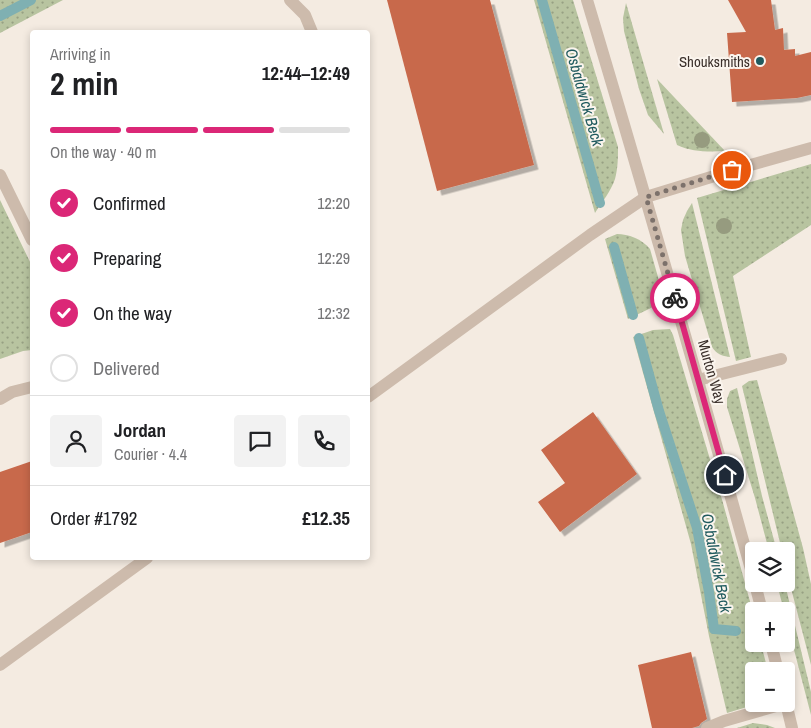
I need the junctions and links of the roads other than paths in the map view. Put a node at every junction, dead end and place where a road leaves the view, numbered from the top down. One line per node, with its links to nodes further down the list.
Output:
1 (290, 0): 3 (street)
2 (587, 0): 6 (street, Murton Way)
3 (311, 30)
4 (811, 148): 6 (street)
5 (0, 175): 7 (street)
6 (646, 197): 9 (street, Murton Way); 11 (street)
7 (30, 236)
8 (781, 359): 9 (street)
9 (698, 380): 13 (street, Murton Way)
10 (30, 388): 12 (street)
11 (370, 396)
12 (0, 399)
13 (745, 548)
14 (144, 560): 15 (street)
15 (0, 665)
16 (754, 712): 18 (street)
17 (788, 712): 19 (street)
18 (707, 728)
19 (792, 728)

